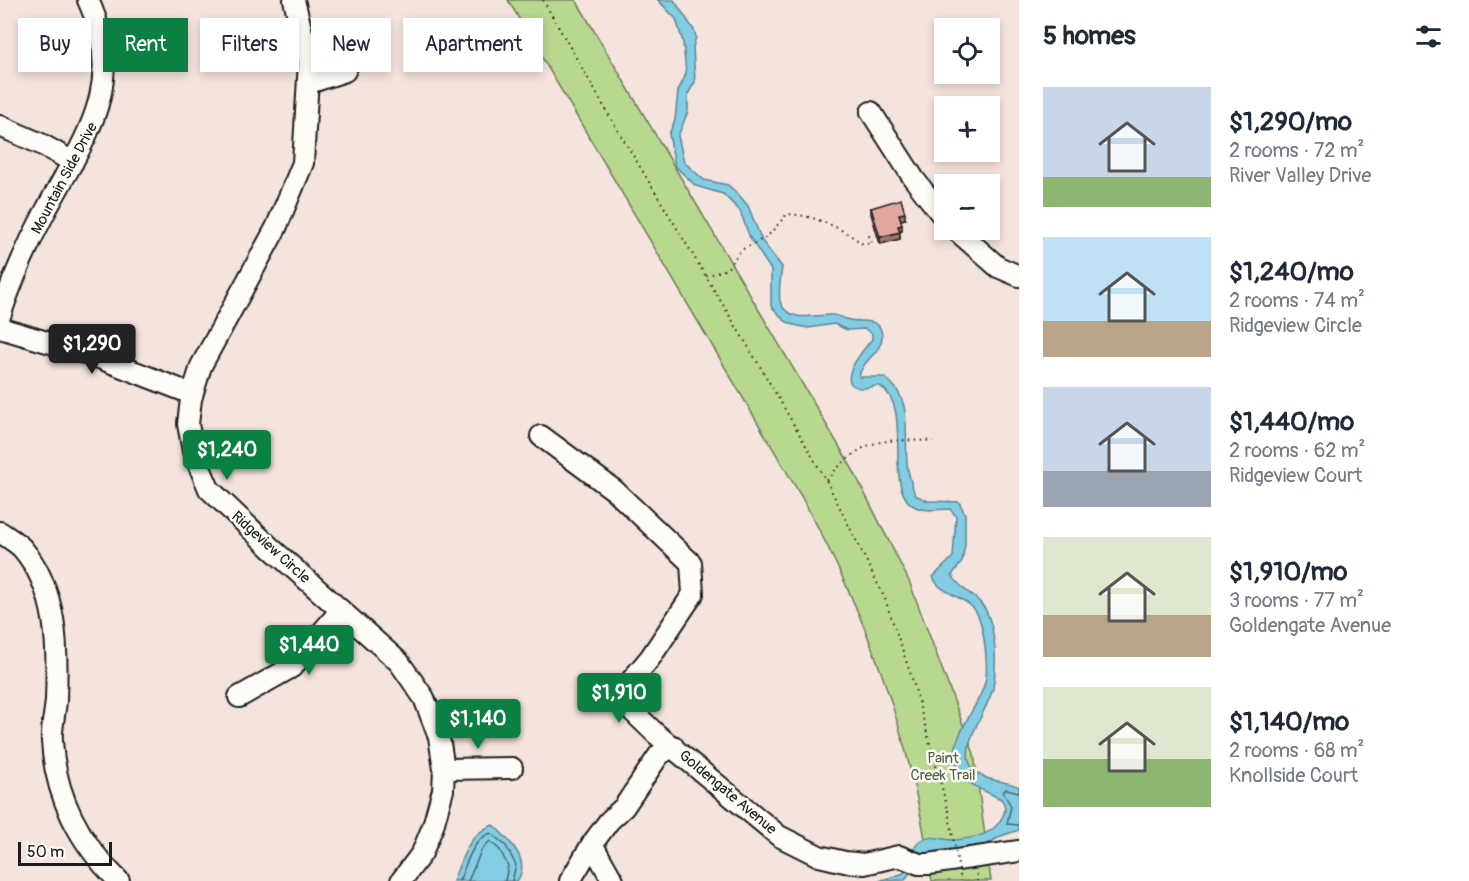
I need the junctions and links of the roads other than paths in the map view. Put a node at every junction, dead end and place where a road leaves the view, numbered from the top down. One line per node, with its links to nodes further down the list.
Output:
1 (88, 0): 7 (street, Mountain Side Drive)
2 (294, 0): 3 (street, Ridgeview Circle)
3 (306, 42): 4 (street, Ridgeview Circle); 4 (street)
4 (309, 83): 13 (street, Ridgeview Circle)
5 (871, 112): 8 (street)
6 (0, 126): 7 (street)
7 (73, 162): 11 (street, Mountain Side Drive)
8 (934, 205)
9 (967, 240): 10 (street)
10 (1019, 276)
11 (0, 316)
12 (0, 328): 13 (street)
13 (192, 394): 16 (street, Ridgeview Circle)
14 (541, 436): 18 (street, Goldengate Avenue)
15 (0, 532): 23 (street)
16 (341, 610): 17 (street); 20 (street, Ridgeview Circle)
17 (238, 697)
18 (673, 746): 21 (street); 22 (street, Goldengate Avenue)
19 (512, 768): 20 (street)
20 (444, 769): 24 (street, Ridgeview Circle)
21 (592, 844): 25 (street); 26 (street)
22 (1019, 851)
23 (119, 881)
24 (401, 881)
25 (570, 881)
26 (613, 881)

